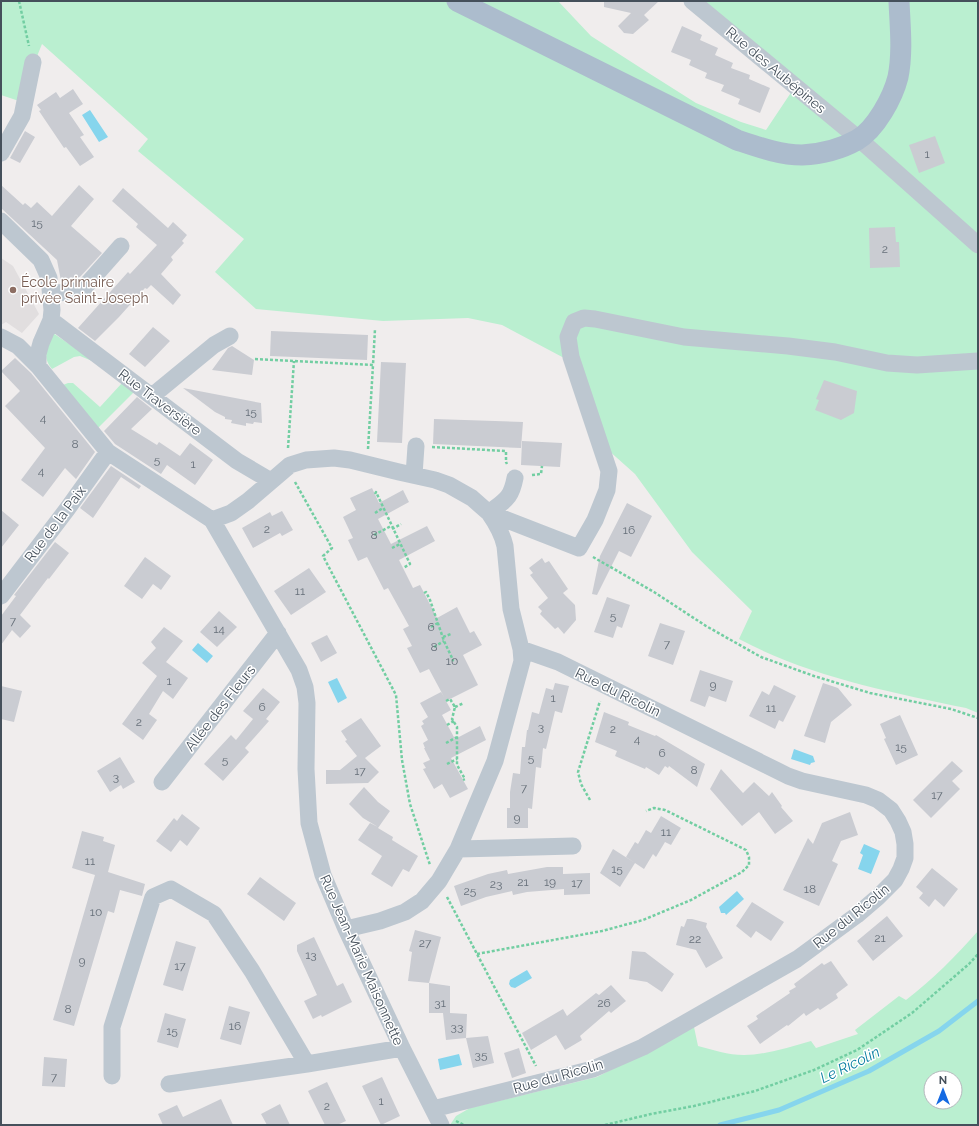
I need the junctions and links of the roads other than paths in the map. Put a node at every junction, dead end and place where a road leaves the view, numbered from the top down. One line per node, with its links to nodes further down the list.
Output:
1 (457, 1): 5 (main road)
2 (692, 1): 5 (street, Rue des Aubépines)
3 (899, 1): 5 (main road)
4 (33, 62): 6 (street)
5 (859, 139): 8 (street, Rue des Aubépines)
6 (1, 153)
7 (1, 221): 10 (street)
8 (978, 245)
9 (121, 246): 10 (street)
10 (51, 294): 11 (street)
11 (51, 320): 15 (street); 16 (street, Rue Traversière)
12 (230, 336): 16 (street)
13 (1, 337): 15 (street, Rue Jean-Marie Maisonnette)
14 (978, 361): 22 (street)
15 (38, 366): 18 (street, Rue Jean-Marie Maisonnette)
16 (152, 396): 21 (street, Rue Traversière)
17 (416, 446): 19 (street)
18 (108, 452): 23 (street, Rue Jean-Marie Maisonnette); 24 (street, Rue de la Paix)
19 (414, 475): 21 (street); 22 (street)
20 (515, 478): 22 (street)
21 (271, 481): 23 (street)
22 (489, 513): 26 (street)
23 (212, 520): 25 (street, Rue Jean-Marie Maisonnette)
24 (1, 596)
25 (278, 633): 27 (street, Allée des Fleurs); 30 (street, Rue Jean-Marie Maisonnette)
26 (521, 649): 29 (street); 35 (street, Rue du Ricolin)
27 (162, 782)
28 (573, 846): 29 (street)
29 (458, 849): 30 (street)
30 (346, 929): 31 (street, Rue Jean-Marie Maisonnette)
31 (402, 1048): 32 (street); 35 (street, Rue Jean-Marie Maisonnette)
32 (307, 1064): 33 (street); 34 (street)
33 (112, 1076)
34 (169, 1084)
35 (433, 1109): 36 (street, Rue Jean-Marie Maisonnette)
36 (441, 1125)

